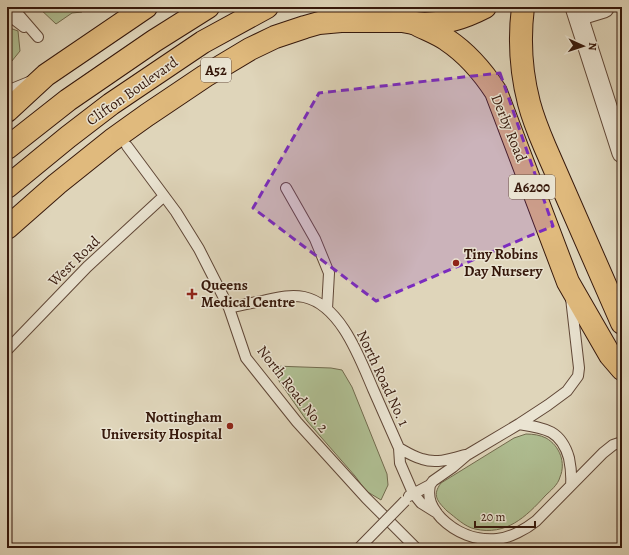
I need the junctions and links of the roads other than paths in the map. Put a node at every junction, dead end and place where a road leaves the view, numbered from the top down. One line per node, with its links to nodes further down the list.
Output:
1 (12, 7): 10 (lane)
2 (146, 7): 12 (main road)
3 (208, 7): 16 (main road, Clifton Boulevard)
4 (267, 7): 19 (main road, Clifton Boulevard)
5 (373, 7): 11 (main road, A52)
6 (485, 7): 11 (main road, A52)
7 (523, 7): 27 (main road, Derby Road / A6200)
8 (604, 8): 9 (street)
9 (577, 12): 17 (street)
10 (7, 14)
11 (408, 22): 18 (main road, A52); 24 (main road, Derby Road / A6200)
12 (46, 75): 13 (lane); 14 (main road)
13 (7, 91)
14 (7, 111)
15 (127, 146): 21 (lane, North Road No. 2)
16 (7, 148)
17 (622, 153)
18 (57, 184): 22 (main road, A52); 23 (main road)
19 (7, 187)
20 (286, 188): 26 (lane)
21 (164, 196): 25 (lane, North Road No. 2); 28 (lane, West Road)
22 (7, 228)
23 (7, 245)
24 (568, 282): 29 (main road, Derby Road / A6200); 30 (lane)
25 (229, 308): 26 (lane, North Road No. 1); 40 (lane, North Road No. 2)
26 (327, 309): 32 (lane, North Road No. 1)
27 (622, 323)
28 (7, 350)
29 (622, 369)
30 (519, 424): 33 (lane); 35 (lane)
31 (622, 442): 35 (lane)
32 (399, 448): 33 (lane); 36 (lane, North Road No. 1)
33 (467, 455): 34 (lane)
34 (430, 485): 36 (lane); 37 (lane)
35 (571, 485): 38 (lane)
36 (413, 493): 37 (lane, North Road No. 1); 39 (lane, bridge)
37 (436, 513): 38 (lane)
38 (500, 544)
39 (359, 548)
40 (416, 548)

